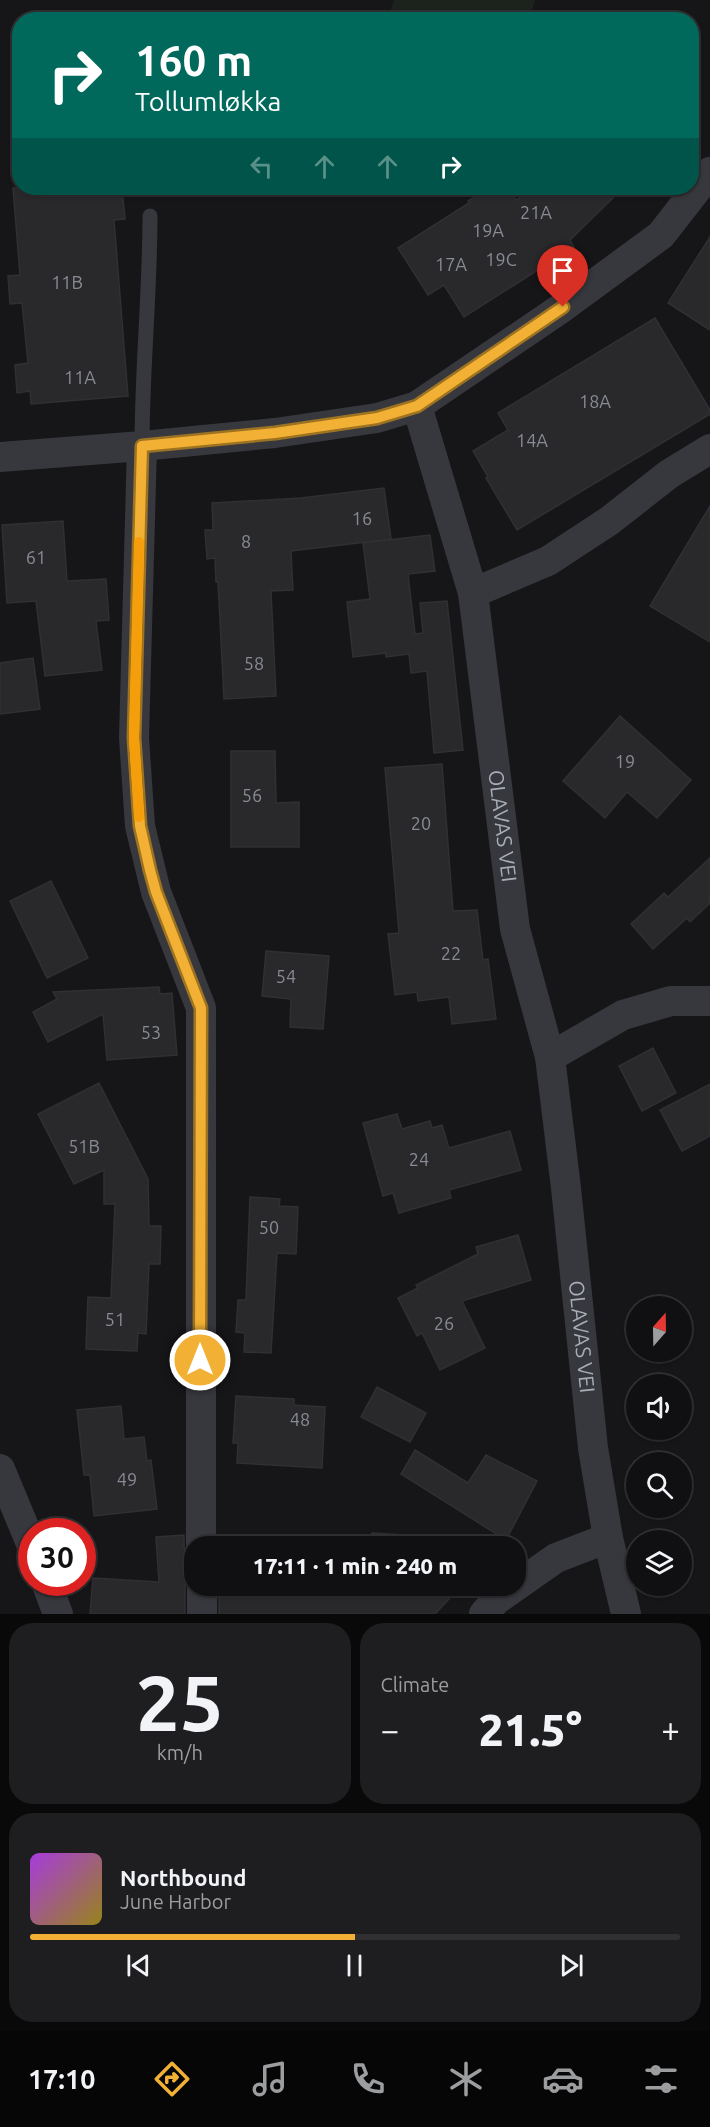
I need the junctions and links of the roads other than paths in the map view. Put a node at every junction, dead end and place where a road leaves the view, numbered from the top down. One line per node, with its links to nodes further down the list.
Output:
1 (710, 172): 2 (street)
2 (699, 186)
3 (692, 195): 5 (street)
4 (150, 216): 6 (lane)
5 (417, 406): 6 (street); 9 (street, OLAVAS VEI)
6 (142, 446): 8 (street); 14 (street)
7 (710, 449): 9 (street)
8 (0, 457)
9 (473, 593): 11 (street, OLAVAS VEI)
10 (710, 1001): 11 (street)
11 (550, 1057): 15 (street, OLAVAS VEI)
12 (0, 1468): 13 (street)
13 (20, 1518)
14 (201, 1536)
15 (608, 1538): 20 (street); 21 (street, OLAVAS VEI)
16 (51, 1596): 18 (street)
17 (202, 1596): 19 (street)
18 (58, 1614)
19 (202, 1614)
20 (484, 1614)
21 (626, 1614)

